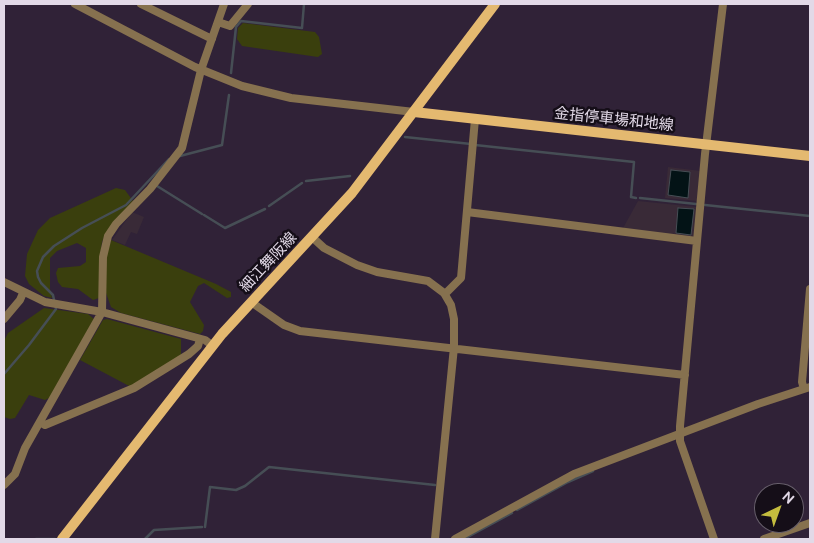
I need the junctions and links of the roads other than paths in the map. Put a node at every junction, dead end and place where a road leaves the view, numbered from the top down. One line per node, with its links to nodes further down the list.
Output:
1 (75, 4): 9 (street)
2 (141, 4): 8 (street)
3 (224, 4): 7 (street)
4 (248, 4): 7 (street)
5 (495, 4): 10 (main road, 細江舞阪線)
6 (723, 4): 12 (street)
7 (218, 22): 8 (street)
8 (212, 39): 9 (street)
9 (201, 70): 10 (street); 22 (street)
10 (414, 112): 11 (main road, 金指停車場和地線); 15 (main road, 細江舞阪線)
11 (476, 119): 12 (main road, 金指停車場和地線); 14 (street)
12 (707, 145): 13 (main road, 金指停車場和地線); 16 (street)
13 (810, 156)
14 (467, 212): 16 (street); 20 (street)
15 (312, 237): 20 (street); 21 (main road, 細江舞阪線)
16 (697, 240): 27 (street)
17 (4, 282): 19 (street)
18 (810, 289): 28 (street)
19 (23, 293): 22 (street); 23 (street)
20 (445, 294): 26 (street)
21 (252, 302): 25 (main road, 細江舞阪線); 26 (street)
22 (102, 312): 24 (street); 29 (street)
23 (4, 318)
24 (200, 339): 25 (street); 29 (street)
25 (213, 346): 33 (main road, 細江舞阪線)
26 (454, 347): 27 (street); 34 (street)
27 (685, 374): 30 (street)
28 (807, 388): 30 (street)
29 (40, 422): 31 (street)
30 (680, 434): 35 (street); 36 (street)
31 (4, 485)
32 (810, 523): 37 (street)
33 (62, 539)
34 (436, 539)
35 (455, 539)
36 (714, 539)
37 (764, 539)

